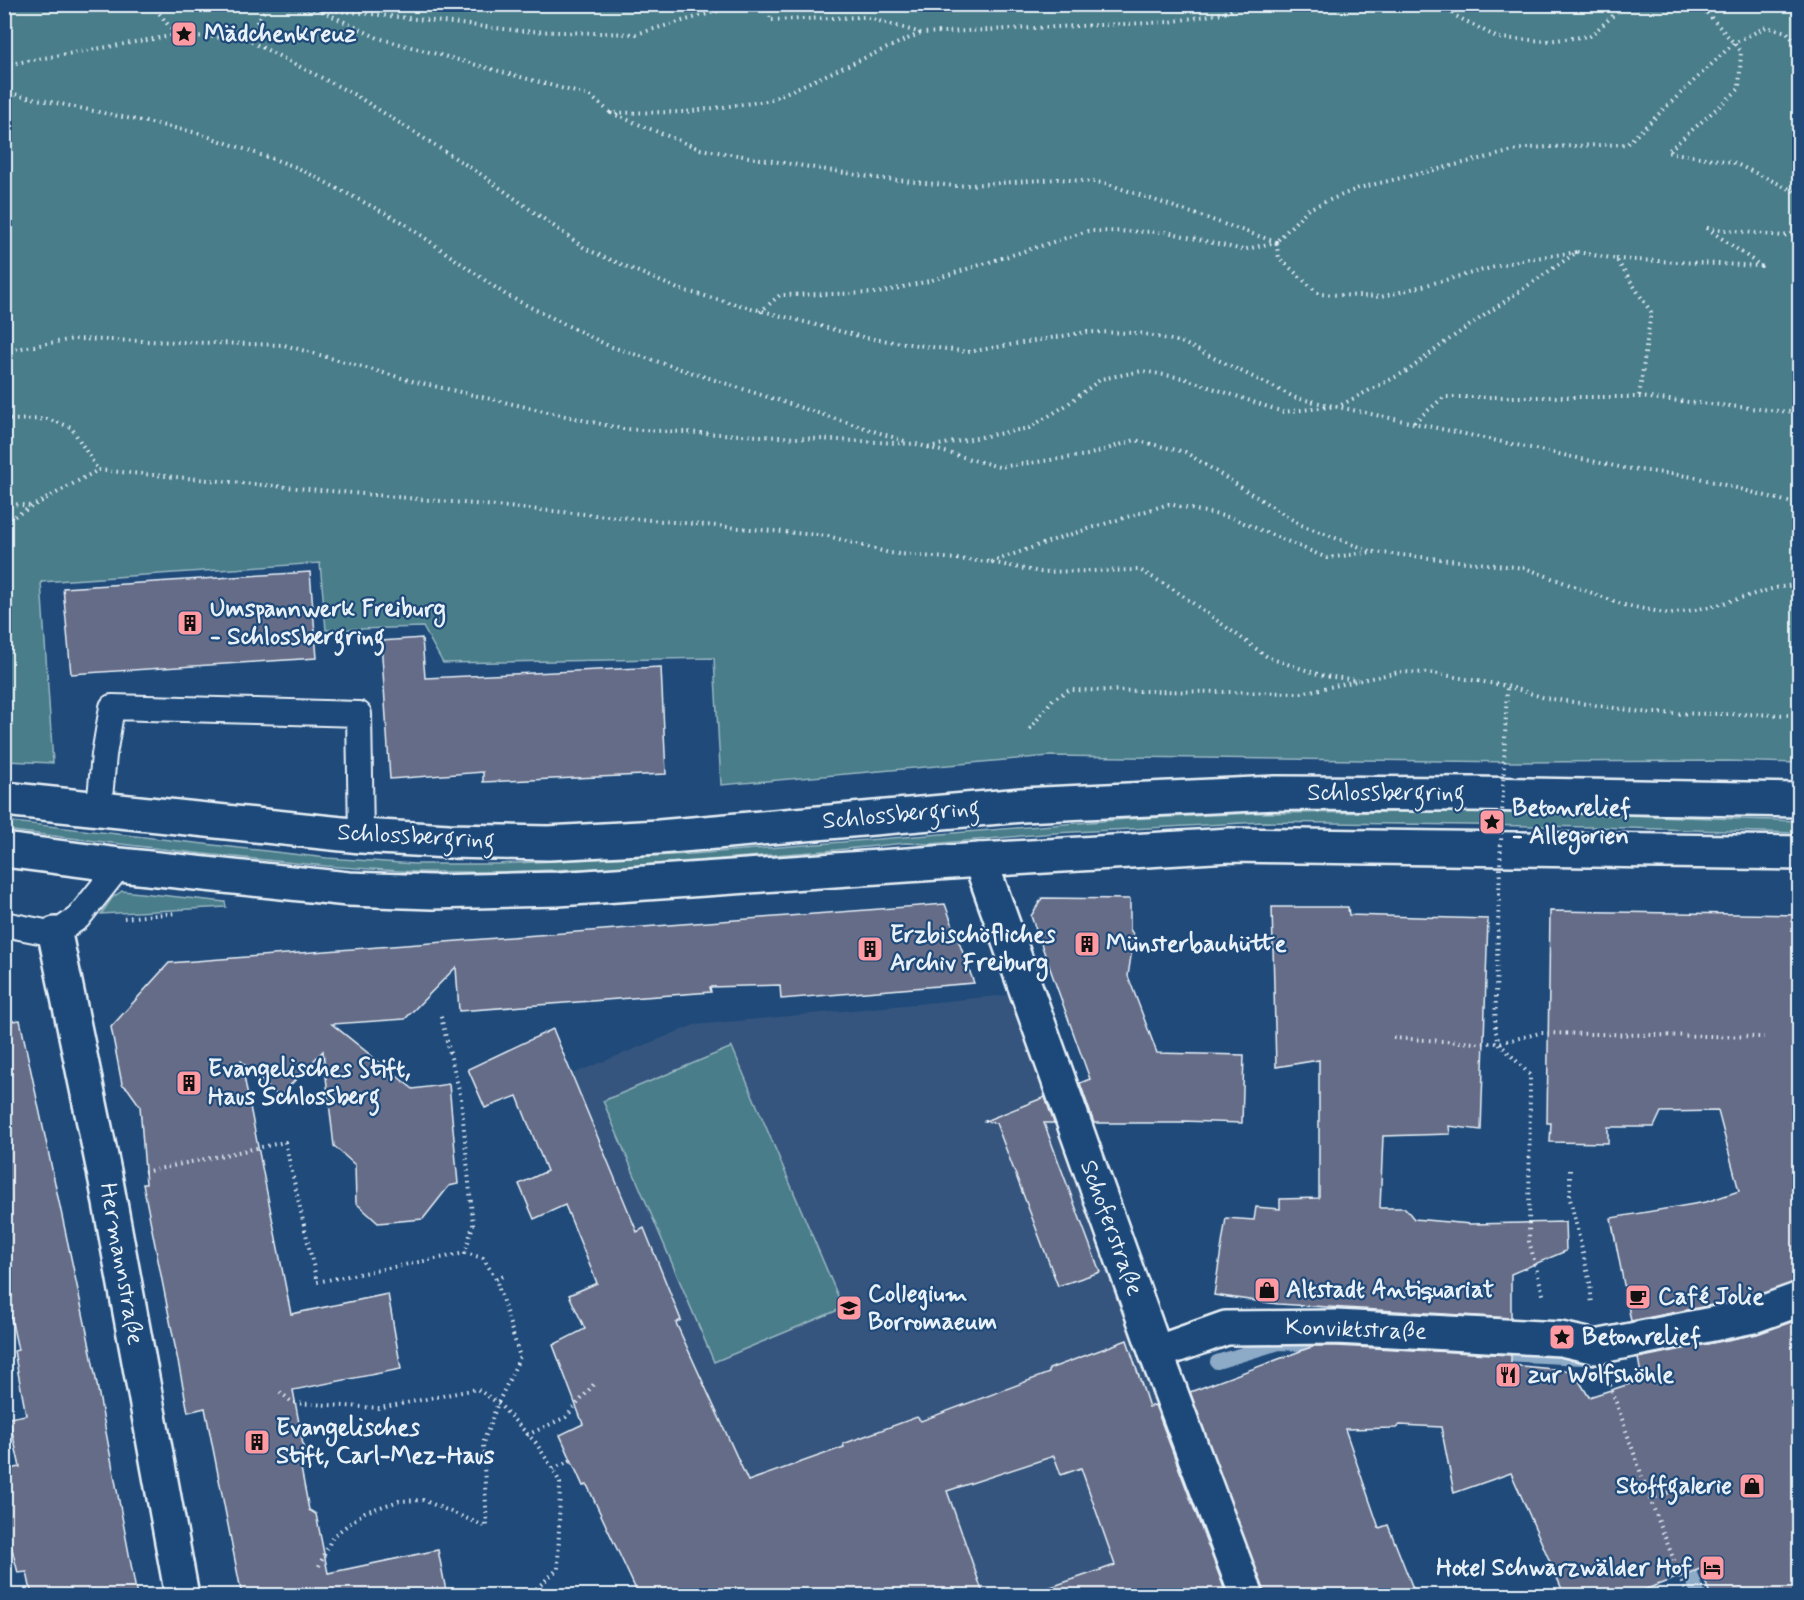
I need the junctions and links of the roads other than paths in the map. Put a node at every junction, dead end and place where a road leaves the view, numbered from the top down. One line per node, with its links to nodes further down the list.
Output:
1 (4, 799): 3 (main road, Schlossbergring)
2 (1800, 800): 4 (main road, Schlossbergring)
3 (99, 808): 4 (main road, Schlossbergring); 4 (lane)
4 (361, 836)
5 (4, 850): 8 (main road, Schlossbergring)
6 (1800, 853): 7 (main road, Schlossbergring)
7 (980, 860): 8 (main road, Schlossbergring); 12 (main road, Schoferstraße)
8 (120, 865): 10 (lane)
9 (4, 924): 10 (lane)
10 (55, 934): 13 (main road, Hermannstraße)
11 (1800, 1299): 12 (main road, Konviktstraße)
12 (1156, 1353): 14 (main road, Schoferstraße)
13 (182, 1596)
14 (1247, 1596)

